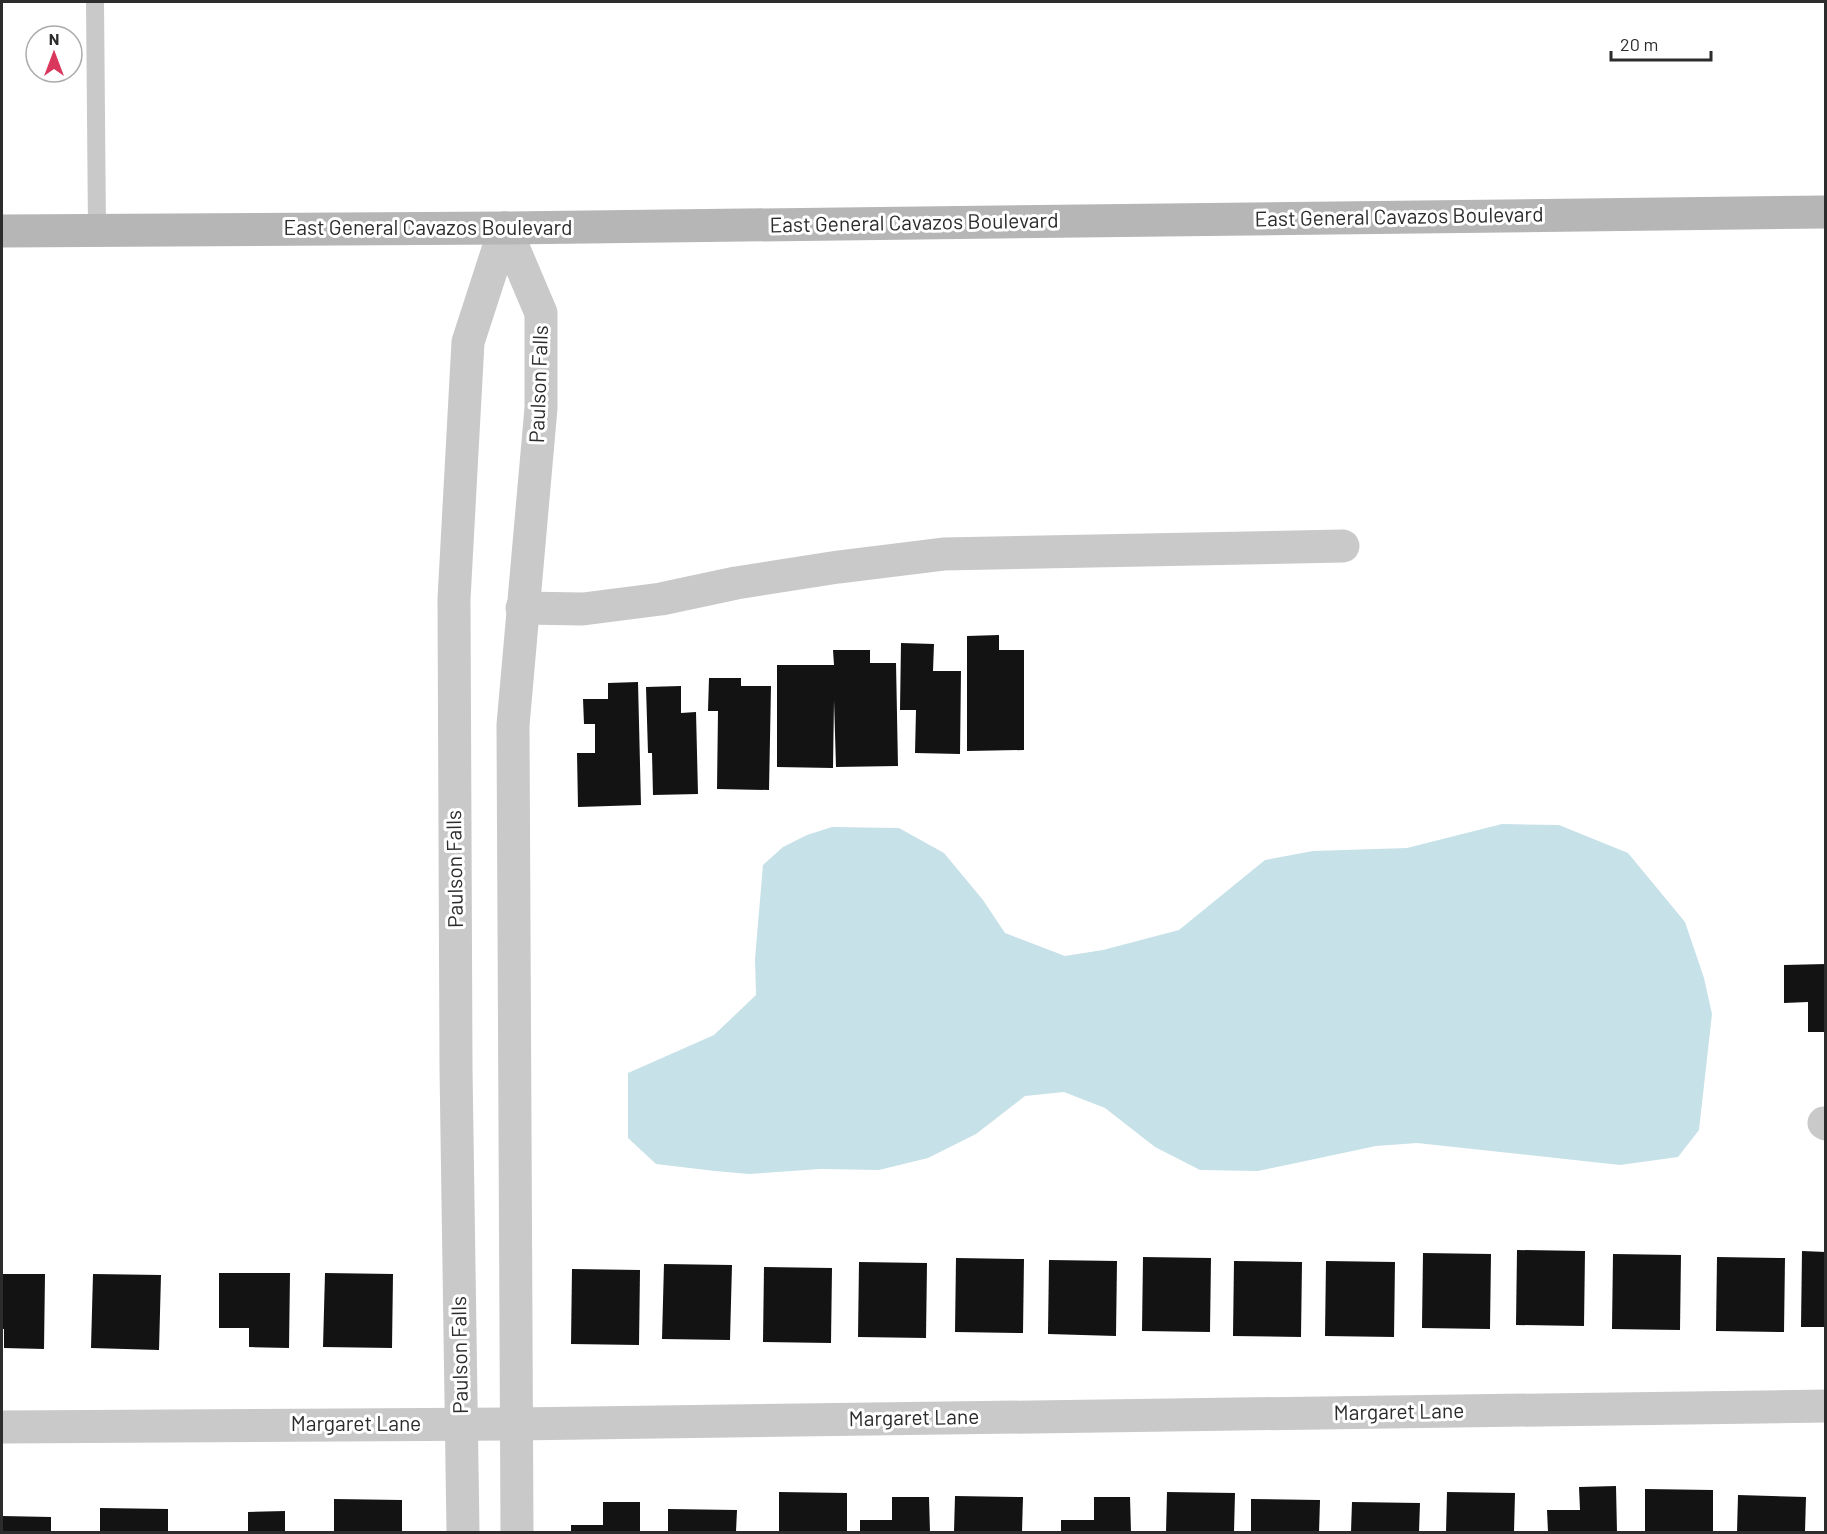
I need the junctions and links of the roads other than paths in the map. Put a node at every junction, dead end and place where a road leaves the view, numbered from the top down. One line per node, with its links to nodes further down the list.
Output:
1 (95, 2): 4 (lane)
2 (1826, 212): 3 (street, East General Cavazos Boulevard)
3 (505, 228): 4 (street, East General Cavazos Boulevard); 7 (street, Paulson Falls); 9 (street, Paulson Falls)
4 (97, 230): 5 (street, East General Cavazos Boulevard)
5 (2, 231)
6 (1343, 546): 7 (street)
7 (522, 608): 10 (street, Paulson Falls)
8 (1826, 1406): 10 (street, Margaret Lane)
9 (461, 1424): 10 (street, Margaret Lane); 11 (street, Margaret Lane); 12 (street, Paulson Falls)
10 (516, 1424): 13 (street, Paulson Falls)
11 (2, 1427)
12 (463, 1533)
13 (517, 1533)

